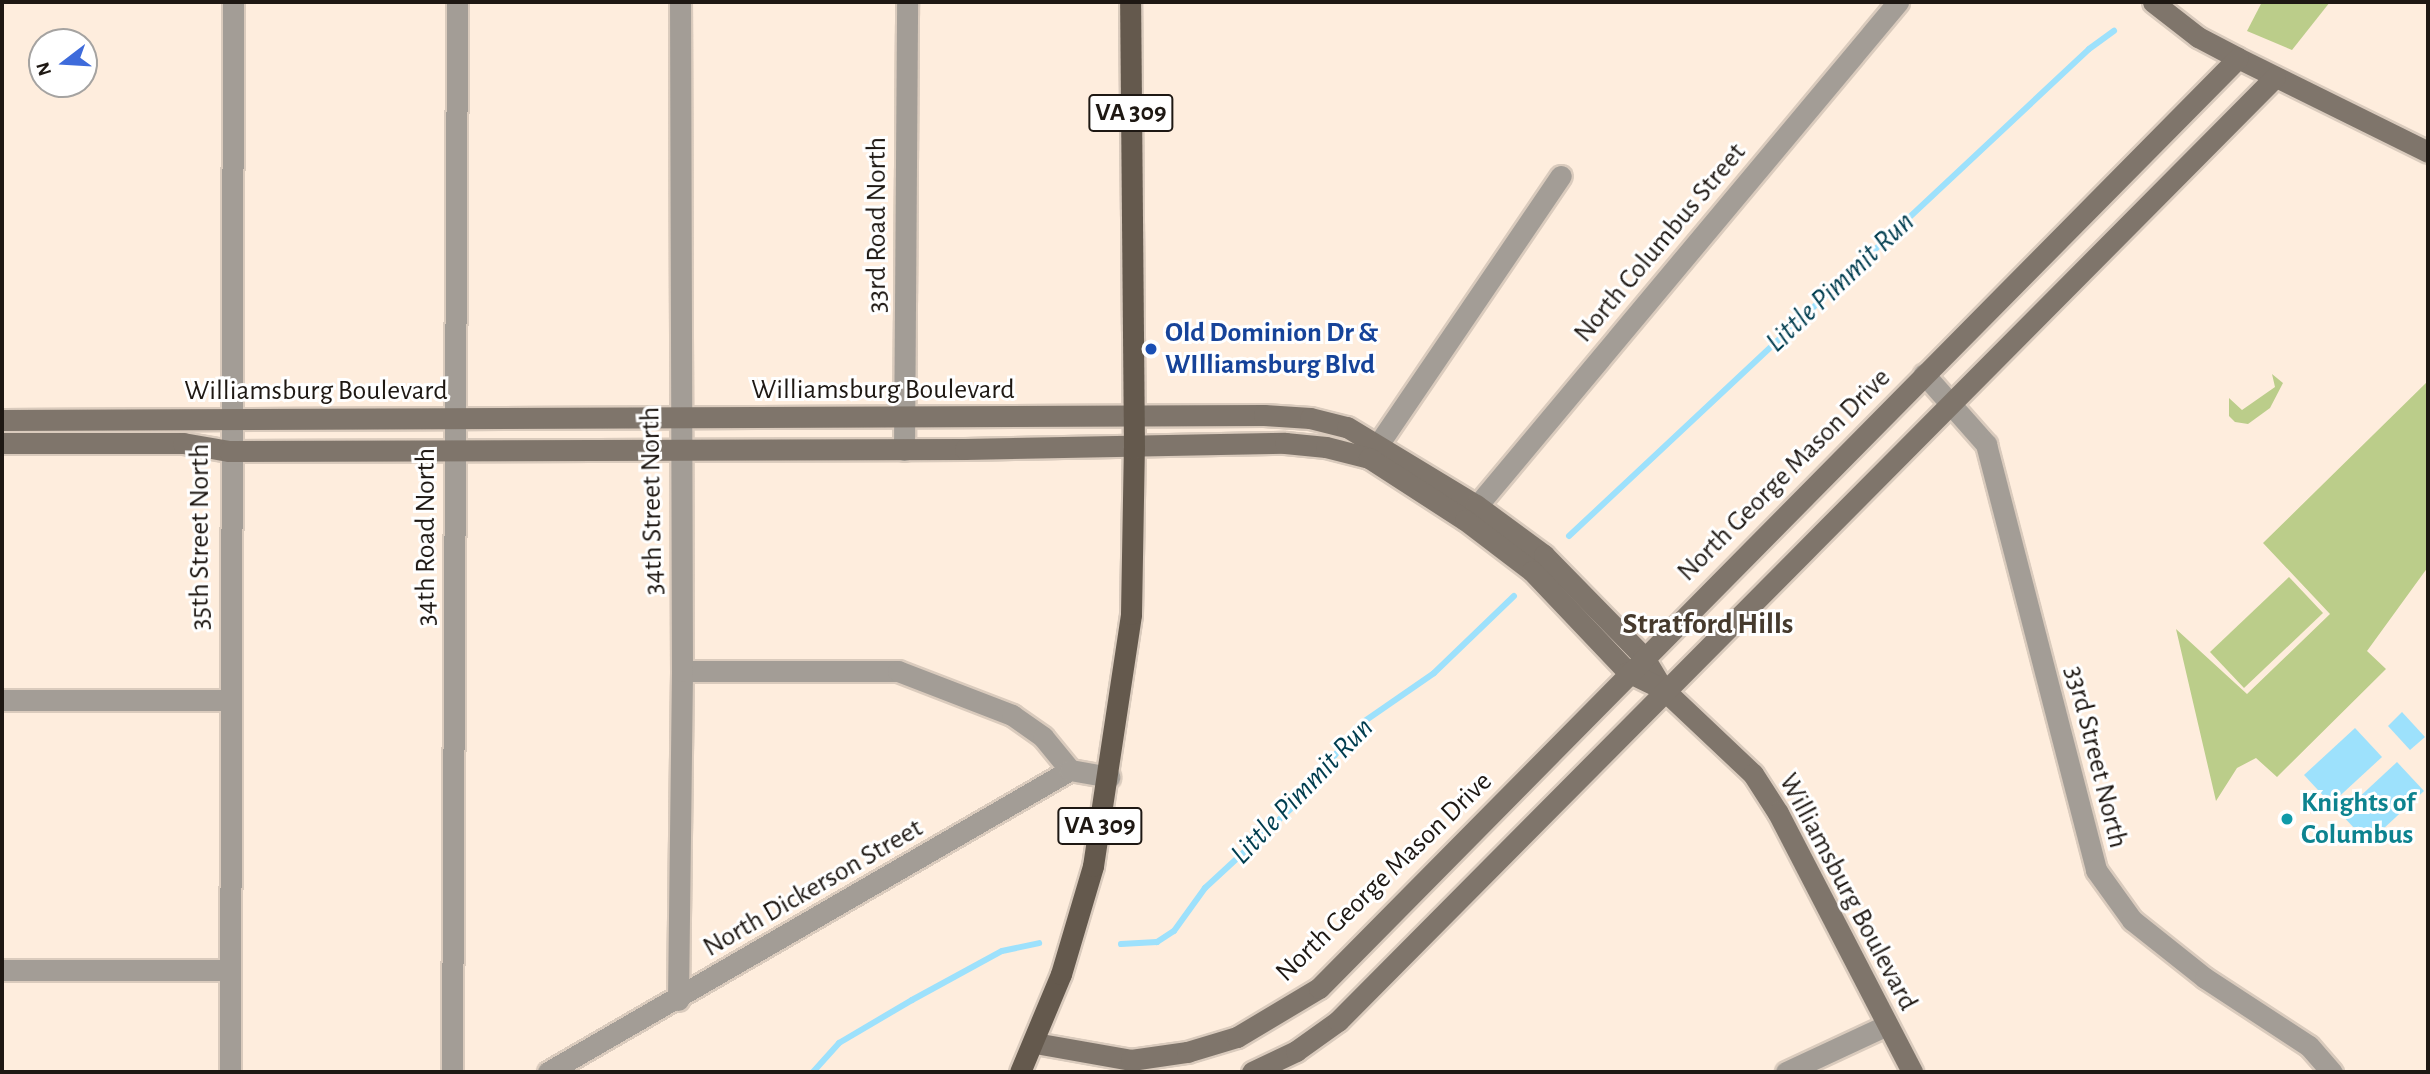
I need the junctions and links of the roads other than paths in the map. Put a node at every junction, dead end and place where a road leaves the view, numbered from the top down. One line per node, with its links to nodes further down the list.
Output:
1 (233, 2): 14 (street, 35th Street North)
2 (457, 2): 15 (street, 34th Road North)
3 (680, 2): 16 (street, 34th Street North)
4 (907, 2): 18 (street, 33rd Road North)
5 (1130, 2): 17 (main road, VA 309)
6 (1898, 2): 27 (street, North Columbus Street)
7 (2153, 2): 8 (main road)
8 (2238, 58): 9 (main road); 12 (main road, North George Mason Drive)
9 (2275, 77): 10 (main road); 13 (main road)
10 (2428, 152)
11 (1561, 176): 26 (street)
12 (1924, 373): 13 (street, 33rd Street North); 28 (main road, North George Mason Drive)
13 (1949, 402): 31 (main road); 48 (street, 33rd Street North)
14 (229, 418): 15 (main road, Williamsburg Boulevard); 19 (main road, Williamsburg Boulevard); 24 (street, 35th Street North)
15 (454, 418): 16 (main road, Williamsburg Boulevard); 22 (street, 34th Road North)
16 (679, 418): 18 (main road, Williamsburg Boulevard); 25 (street, 34th Street North)
17 (1134, 418): 18 (main road, Williamsburg Boulevard); 21 (main road, VA 309); 26 (main road, Williamsburg Boulevard)
18 (904, 419): 23 (street, 33rd Road North)
19 (2, 420)
20 (2, 443): 24 (main road, Williamsburg Boulevard)
21 (1134, 448): 23 (main road, Williamsburg Boulevard); 26 (main road, Williamsburg Boulevard); 35 (main road, VA 309)
22 (454, 449): 24 (main road, Williamsburg Boulevard); 25 (main road, Williamsburg Boulevard); 42 (street, 34th Road North)
23 (904, 450): 25 (main road, Williamsburg Boulevard)
24 (229, 451): 33 (street, 35th Street North)
25 (680, 451): 29 (street, 34th Street North)
26 (1374, 451): 27 (main road, Williamsburg Boulevard)
27 (1471, 512): 28 (main road, Williamsburg Boulevard); 30 (main road, Williamsburg Boulevard)
28 (1643, 656): 30 (main road, North George Mason Drive); 31 (main road, Williamsburg Boulevard)
29 (682, 671): 34 (street); 38 (street, 34th Street North)
30 (1628, 672): 31 (main road, Williamsburg Boulevard); 40 (main road, North George Mason Drive)
31 (1663, 689): 39 (main road, Williamsburg Boulevard); 45 (main road)
32 (2, 699): 33 (street)
33 (228, 700): 37 (street, 35th Street North)
34 (1070, 770): 35 (street); 38 (street, North Dickerson Street)
35 (1109, 777): 40 (main road, VA 309)
36 (2, 970): 37 (street)
37 (227, 970): 41 (street, 35th Street North)
38 (678, 1000): 43 (street, North Dickerson Street)
39 (1887, 1024): 46 (street); 47 (main road, Williamsburg Boulevard)
40 (1035, 1043): 44 (main road, VA 309)
41 (230, 1072)
42 (452, 1072)
43 (548, 1072)
44 (1020, 1072)
45 (1252, 1072)
46 (1786, 1072)
47 (1912, 1072)
48 (2332, 1072)

